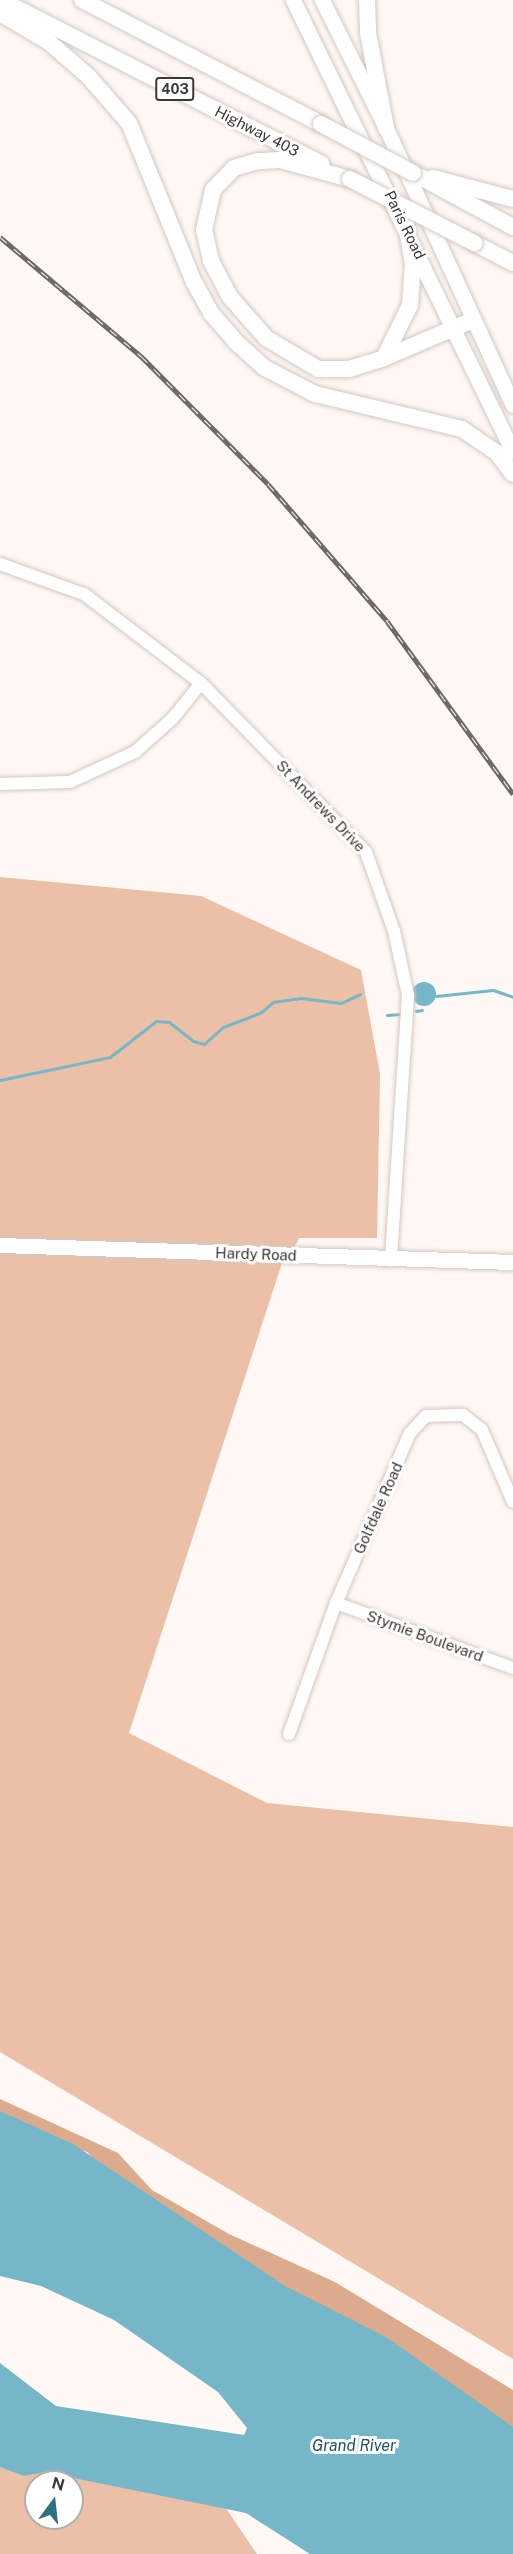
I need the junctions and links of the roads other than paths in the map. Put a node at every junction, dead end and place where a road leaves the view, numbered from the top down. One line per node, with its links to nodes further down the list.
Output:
1 (1, 0): 8 (highway, Highway 403 / 403)
2 (82, 0): 9 (highway, 403, bridge)
3 (293, 0): 11 (main road, Paris Road)
4 (322, 0): 7 (main road, Paris Road)
5 (367, 0): 7 (highway)
6 (0, 13): 19 (highway)
7 (386, 128): 14 (main road, Paris Road)
8 (350, 179): 13 (highway, Highway 403 / 403, bridge); 16 (highway)
9 (447, 187): 10 (highway); 12 (highway, 403)
10 (513, 199)
11 (406, 226): 15 (main road, Paris Road); 16 (highway)
12 (513, 227)
13 (513, 263)
14 (473, 320): 15 (highway); 17 (main road, Paris Road)
15 (455, 330): 16 (highway); 18 (main road, Paris Road)
16 (384, 358)
17 (513, 405)
18 (513, 452)
19 (513, 474)
20 (0, 564): 21 (street, St Andrews Drive)
21 (201, 683): 22 (street); 24 (street, St Andrews Drive)
22 (0, 784)
23 (0, 1245): 24 (main road, Hardy Road)
24 (391, 1260): 25 (main road, Hardy Road)
25 (513, 1262)
26 (513, 1502): 27 (street, Golfdale Road)
27 (336, 1603): 28 (street, Stymie Boulevard); 29 (street, Golfdale Road)
28 (513, 1668)
29 (289, 1734)

